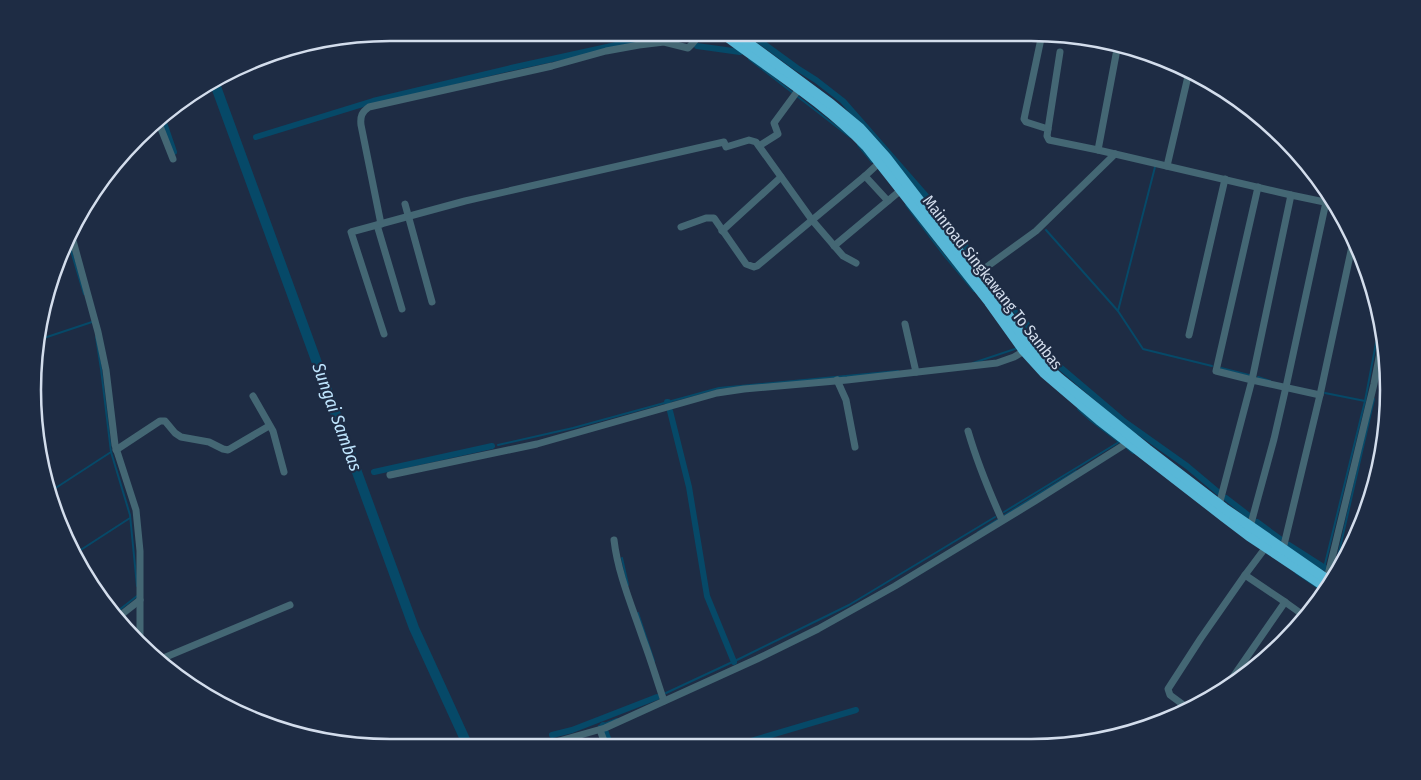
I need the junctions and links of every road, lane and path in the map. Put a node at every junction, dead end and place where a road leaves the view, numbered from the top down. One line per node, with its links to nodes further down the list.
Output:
1 (694, 41): 29 (street)
2 (741, 41): 8 (highway, Mainroad Singkawang To Sambas)
3 (742, 41): 34 (highway, Mainroad Singkawang To Sambas)
4 (1040, 41): 10 (street)
5 (1060, 52): 10 (street)
6 (1116, 52): 12 (street)
7 (1188, 78): 16 (street)
8 (799, 89): 11 (street); 15 (highway, Mainroad Singkawang To Sambas)
9 (161, 128): 14 (street)
10 (1048, 129): 12 (street)
11 (759, 146): 18 (street); 27 (street)
12 (1098, 150): 13 (street)
13 (1115, 154): 16 (street); 37 (street)
14 (173, 159)
15 (879, 162): 17 (street); 21 (highway, Mainroad Singkawang To Sambas)
16 (1167, 166): 19 (street)
17 (865, 176): 23 (street); 28 (street)
18 (781, 177): 28 (street); 31 (street)
19 (1226, 179): 20 (street); 42 (street)
20 (1258, 187): 22 (street); 47 (street)
21 (901, 190): 23 (street); 34 (highway, Mainroad Singkawang To Sambas)
22 (1291, 195): 24 (street); 47 (street)
23 (888, 201): 33 (street)
24 (1324, 202)
25 (406, 204): 27 (street)
26 (1326, 204): 48 (street)
27 (409, 216): 29 (street); 38 (street)
28 (812, 220): 31 (street); 33 (street)
29 (379, 224): 39 (street); 41 (street)
30 (681, 227): 31 (street)
31 (722, 230)
32 (74, 244): 56 (street)
33 (834, 246): 36 (street)
34 (953, 251): 37 (highway, Mainroad Singkawang To Sambas); 43 (highway, Mainroad Singkawang To Sambas)
35 (1351, 252): 49 (street)
36 (856, 263)
37 (977, 274): 51 (highway, Mainroad Singkawang To Sambas)
38 (432, 302)
39 (402, 309)
40 (905, 324): 45 (street)
41 (384, 334)
42 (1189, 335)
43 (1024, 351): 45 (street); 51 (highway, Mainroad Singkawang To Sambas)
44 (1378, 361): 65 (street)
45 (916, 372): 46 (street)
46 (837, 380): 55 (street); 58 (street)
47 (1252, 380): 48 (street); 59 (street)
48 (1286, 388): 49 (street); 61 (street)
49 (1320, 395): 64 (street)
50 (253, 396): 52 (street)
51 (1102, 417): 54 (highway, Mainroad Singkawang To Sambas); 59 (highway, Mainroad Singkawang To Sambas)
52 (269, 426): 56 (street); 57 (street)
53 (968, 431): 60 (street)
54 (1127, 443): 60 (street); 63 (highway, Mainroad Singkawang To Sambas)
55 (855, 447)
56 (116, 450): 69 (street)
57 (284, 472)
58 (390, 475)
59 (1220, 505): 61 (highway, Mainroad Singkawang To Sambas)
60 (1002, 520): 77 (street)
61 (1250, 527): 64 (highway, Mainroad Singkawang To Sambas)
62 (614, 540): 77 (street)
63 (1266, 547): 66 (street); 67 (highway, Mainroad Singkawang To Sambas)
64 (1283, 549): 68 (highway, Mainroad Singkawang To Sambas)
65 (1332, 566)
66 (1245, 575): 70 (street); 78 (street)
67 (1323, 580)
68 (1324, 580)
69 (140, 600): 73 (street); 74 (street)
70 (1285, 602): 72 (street); 76 (street)
71 (290, 605): 75 (street)
72 (1299, 612)
73 (123, 614)
74 (140, 634)
75 (166, 657)
76 (1237, 671)
77 (664, 701): 79 (street)
78 (1182, 704)
79 (600, 730): 80 (street); 81 (street)
80 (567, 739)
81 (603, 739)

